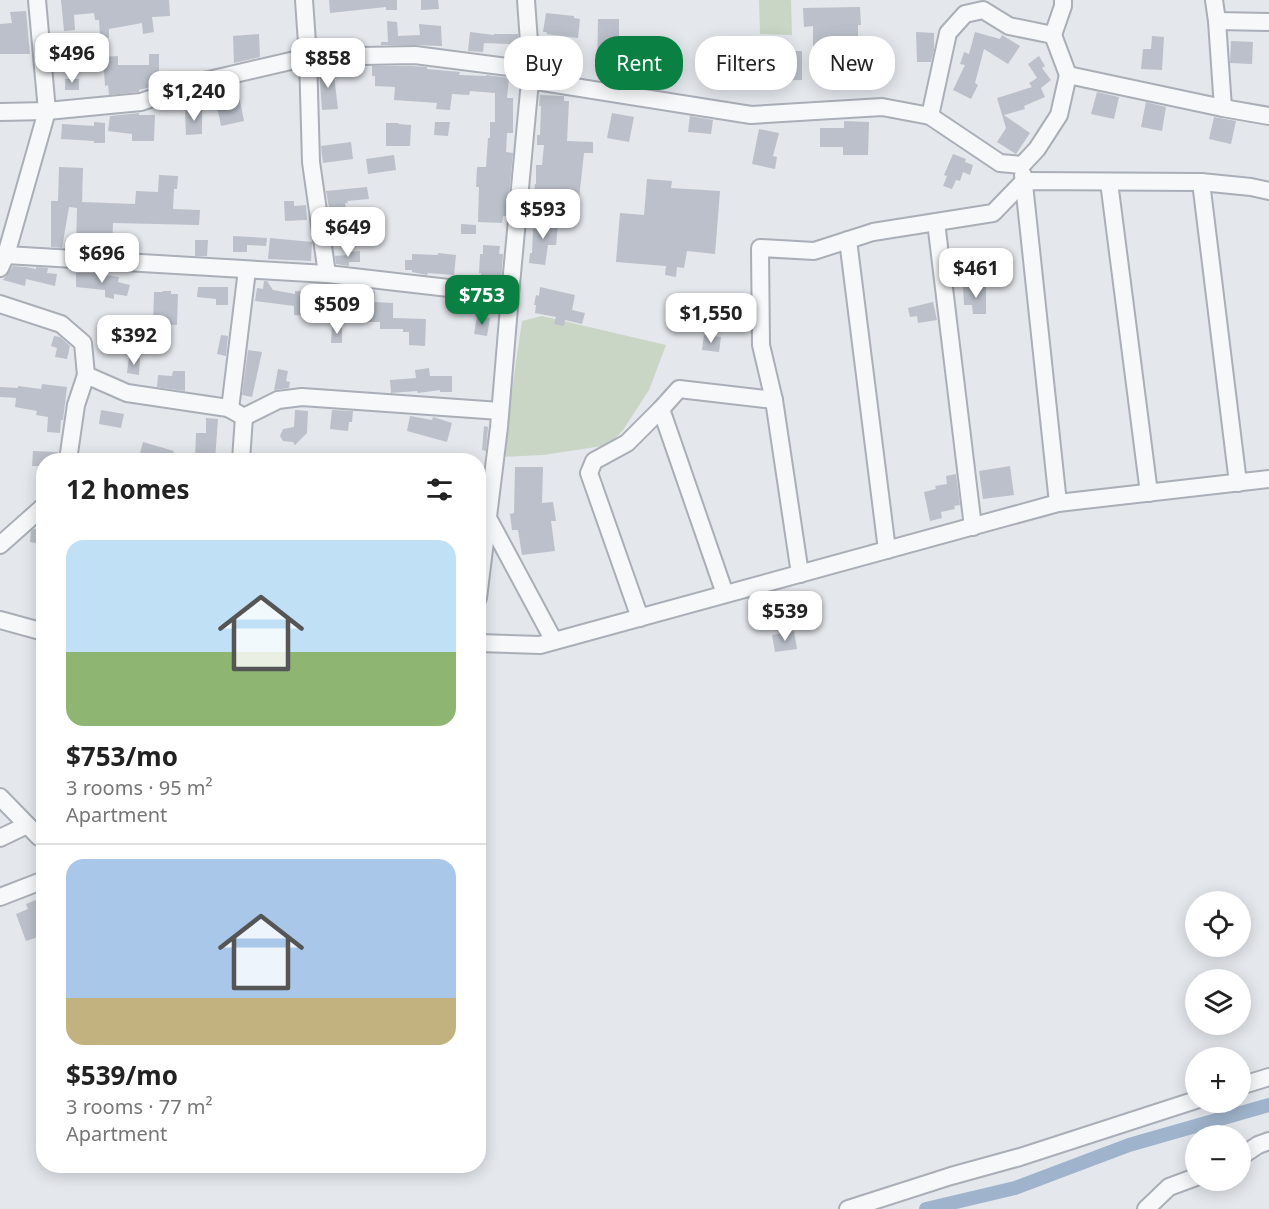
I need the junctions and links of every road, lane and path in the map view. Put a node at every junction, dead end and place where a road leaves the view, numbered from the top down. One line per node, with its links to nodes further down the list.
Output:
1 (37, 0): 16 (street)
2 (304, 0): 10 (street)
3 (526, 0): 9 (street)
4 (1063, 0): 8 (street)
5 (1214, 0): 6 (street)
6 (1217, 21): 7 (street); 15 (street)
7 (1269, 22)
8 (1053, 35): 12 (street); 18 (street)
9 (528, 36)
10 (308, 57): 11 (street); 16 (street); 28 (street)
11 (504, 70)
12 (1068, 75): 15 (street); 20 (street)
13 (583, 84): 18 (street)
14 (530, 90): 29 (street)
15 (1222, 108): 19 (street)
16 (47, 111): 17 (street); 26 (street)
17 (0, 112)
18 (930, 116): 20 (street)
19 (1269, 116)
20 (1023, 173): 21 (street); 24 (street); 41 (street)
21 (1109, 182): 22 (street); 40 (street)
22 (1201, 182): 23 (street); 39 (street)
23 (1269, 191)
24 (936, 222): 25 (street); 44 (street)
25 (848, 240): 32 (street); 47 (street)
26 (3, 261): 27 (street)
27 (247, 270): 28 (street); 35 (street)
28 (327, 274): 29 (street)
29 (510, 295): 34 (street)
30 (0, 304): 31 (street)
31 (86, 375): 35 (street); 36 (street)
32 (774, 400): 33 (street); 48 (street)
33 (661, 409): 49 (street); 50 (street)
34 (500, 411): 35 (street); 43 (street)
35 (237, 413): 37 (street)
36 (69, 453)
37 (240, 453)
38 (1269, 479): 39 (street)
39 (1238, 483): 40 (street)
40 (1149, 493): 41 (street)
41 (1058, 503): 44 (street)
42 (36, 513): 46 (street)
43 (488, 518): 45 (street); 53 (street)
44 (973, 527): 47 (street)
45 (486, 534)
46 (0, 545)
47 (887, 550): 48 (street)
48 (800, 574): 49 (street)
49 (725, 594): 50 (street)
50 (640, 618): 53 (street)
51 (0, 620): 52 (street)
52 (36, 630)
53 (554, 641): 54 (street)
54 (486, 643)
55 (0, 797): 56 (street)
56 (27, 825): 57 (street); 58 (street)
57 (36, 832)
58 (0, 838)
59 (36, 883): 60 (street)
60 (0, 897)
61 (1269, 1077): 62 (street)
62 (1251, 1083)
63 (1185, 1104): 67 (street)
64 (1269, 1141): 65 (street)
65 (1251, 1150)
66 (1185, 1181): 68 (street)
67 (848, 1209)
68 (1146, 1209)

